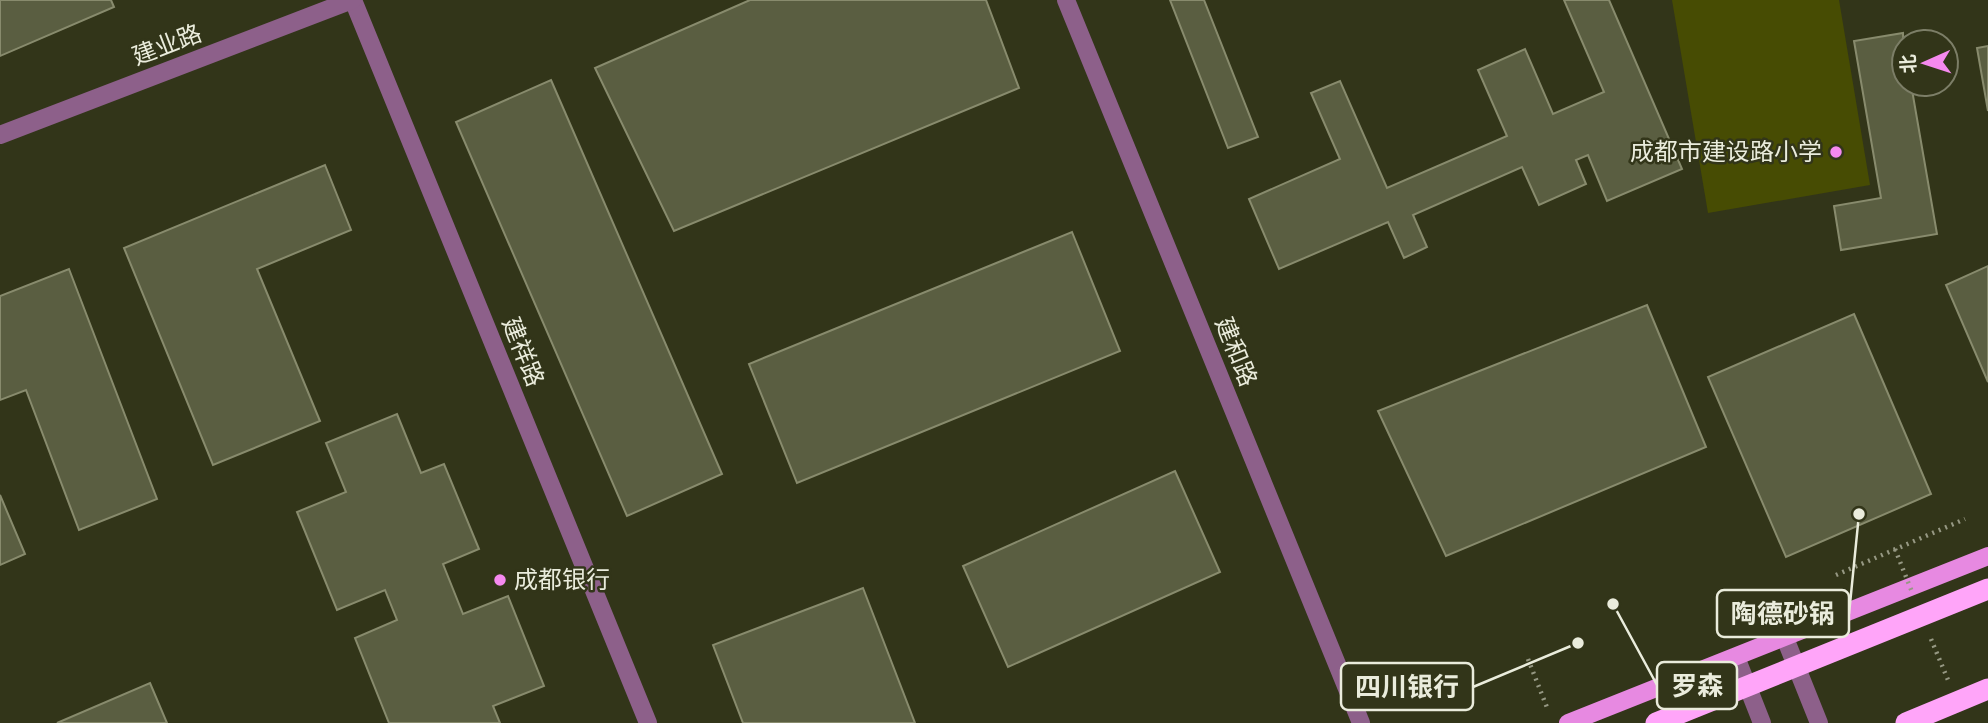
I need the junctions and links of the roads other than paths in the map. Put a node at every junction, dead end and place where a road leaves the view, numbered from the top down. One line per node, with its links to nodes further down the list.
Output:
1 (353, 0): 3 (street, 建业路); 9 (street, 建祥路)
2 (1066, 0): 10 (street, 建和路)
3 (0, 135)
4 (1988, 556): 6 (main road)
5 (1988, 589): 12 (highway, bridge)
6 (1785, 638): 7 (main road); 14 (street)
7 (1736, 657): 11 (main road); 13 (street)
8 (1988, 688): 15 (highway, bridge)
9 (648, 723)
10 (1361, 723)
11 (1568, 723)
12 (1656, 723)
13 (1762, 723)
14 (1819, 723)
15 (1906, 723)

